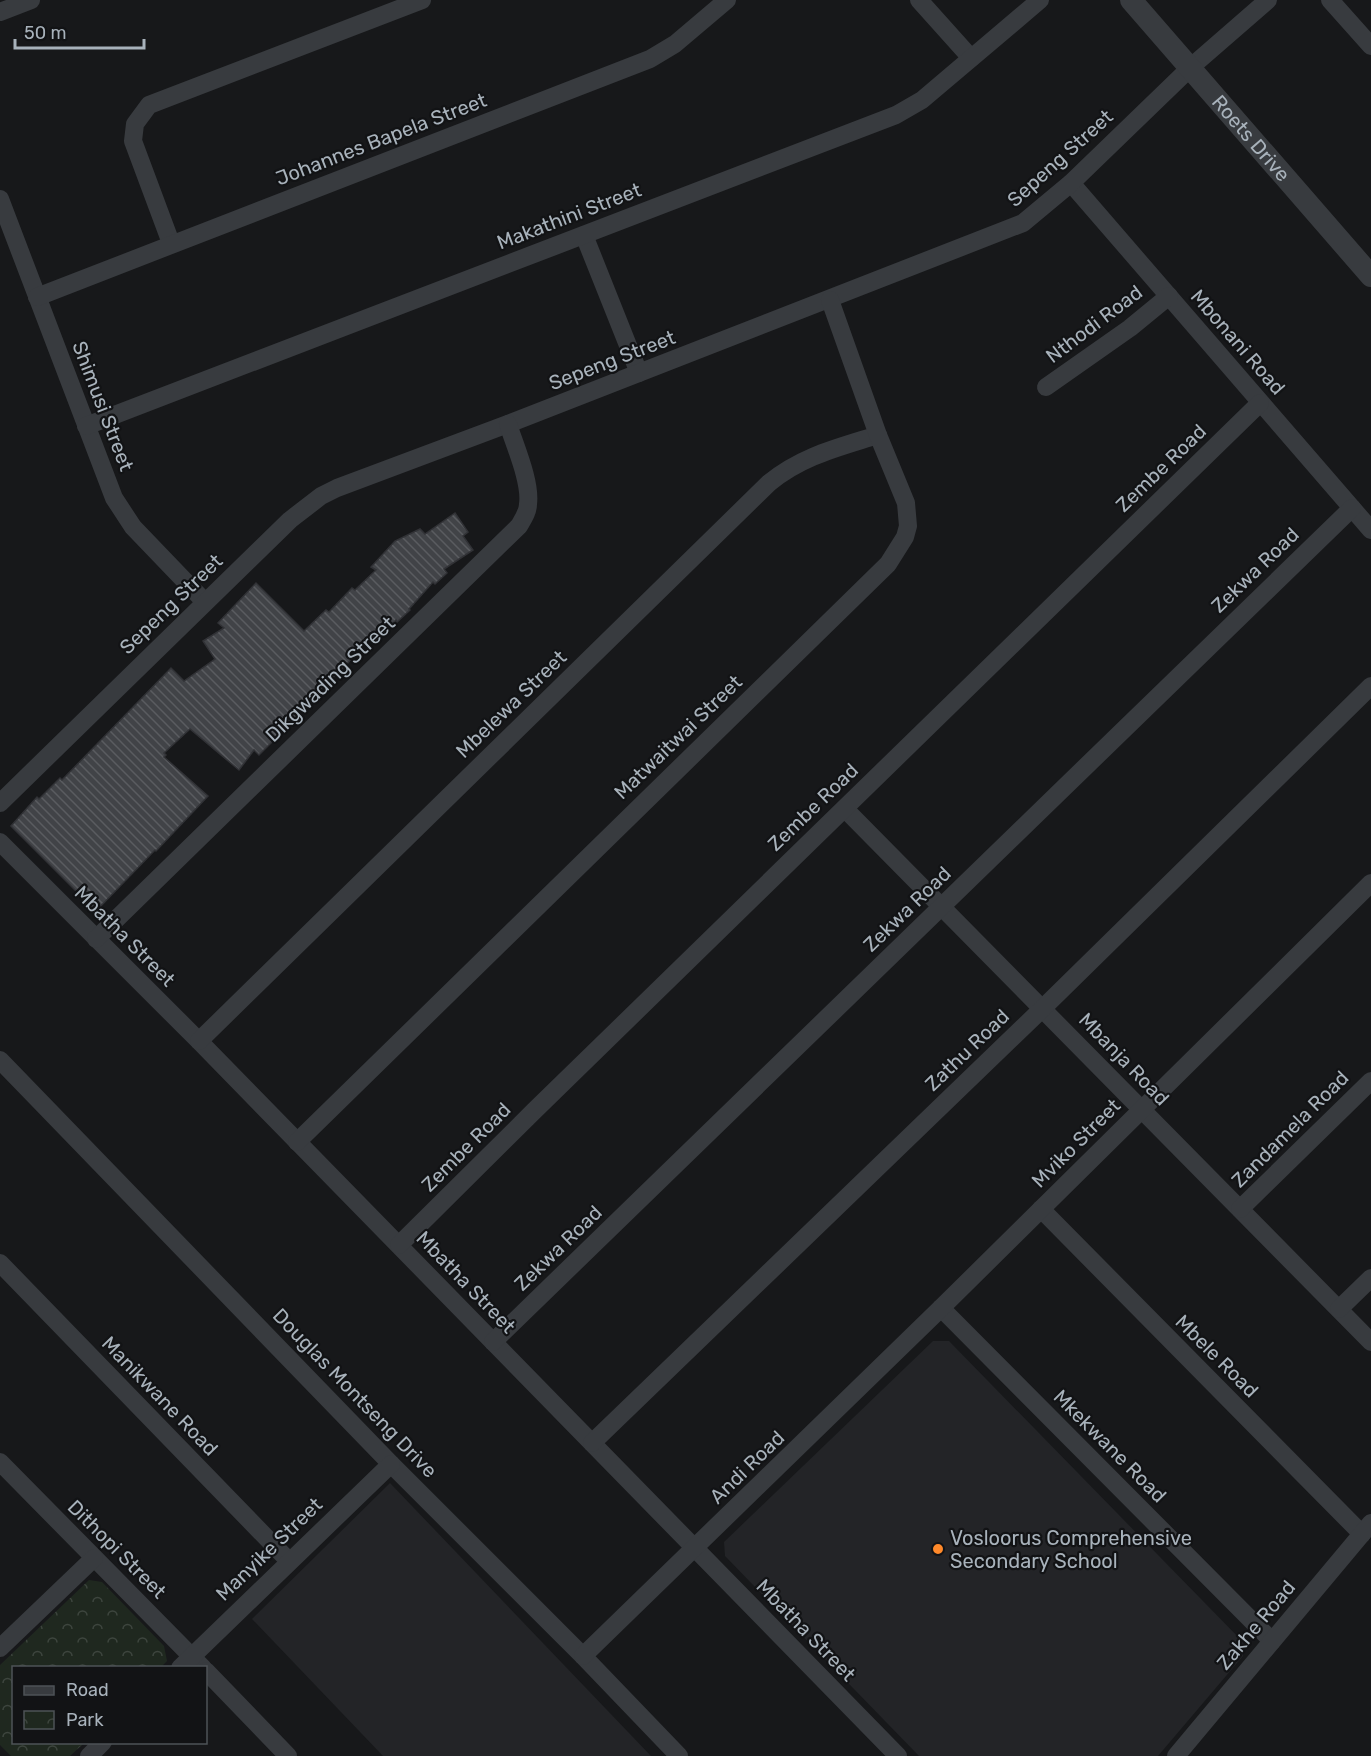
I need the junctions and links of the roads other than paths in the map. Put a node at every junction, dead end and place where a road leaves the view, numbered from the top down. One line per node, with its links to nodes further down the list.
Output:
1 (31, 0): 9 (street)
2 (422, 0): 16 (street)
3 (727, 0): 16 (street, Johannes Bapela Street)
4 (919, 0): 11 (street)
5 (1040, 0): 11 (street, Makathini Street)
6 (1131, 0): 12 (street, Roets Drive)
7 (1268, 0): 12 (street, Sepeng Street)
8 (1330, 0): 10 (street)
9 (0, 12)
10 (1371, 46)
11 (971, 58): 15 (street, Makathini Street)
12 (1191, 67): 13 (street, Sepeng Street); 17 (street, Roets Drive)
13 (1071, 183): 18 (street, Mbonani Road); 20 (street, Sepeng Street)
14 (0, 199): 19 (street, Shimusi Street)
15 (584, 235): 21 (street); 25 (street, Makathini Street)
16 (171, 243): 19 (street, Johannes Bapela Street)
17 (1371, 276)
18 (1169, 296): 22 (street, Nthodi Road); 23 (street, Mbonani Road)
19 (37, 297): 25 (street, Shimusi Street)
20 (830, 300): 21 (street, Sepeng Street); 26 (street, Matwaitwai Street)
21 (639, 373): 24 (street, Sepeng Street)
22 (1046, 387)
23 (1260, 403): 27 (street, Mbonani Road); 32 (street, Zembe Road)
24 (508, 424): 29 (street, Sepeng Street); 36 (street, Dikgwading Street)
25 (86, 426): 29 (street, Shimusi Street)
26 (878, 435): 38 (street, Mbelewa Street); 42 (street, Matwaitwai Street)
27 (1352, 508): 28 (street, Mbonani Road); 35 (street, Zekwa Road)
28 (1371, 530)
29 (205, 602): 31 (street, Sepeng Street)
30 (1371, 686): 37 (street, Zathu Road)
31 (0, 802)
32 (844, 808): 35 (street, Mbanja Road); 45 (street, Zembe Road)
33 (0, 842): 36 (street, Mbatha Street)
34 (1371, 883): 41 (street, Mviko Street)
35 (942, 906): 37 (street, Mbanja Road); 50 (street, Zekwa Road)
36 (96, 939): 38 (street, Mbatha Street)
37 (1043, 1008): 41 (street, Mbanja Road); 52 (street, Zathu Road)
38 (199, 1041): 42 (street, Mbatha Street)
39 (0, 1060): 54 (street, Douglas Montseng Drive)
40 (1371, 1081): 44 (street, Zandamela Road)
41 (1142, 1109): 43 (street, Mviko Street); 44 (street, Mbanja Road)
42 (297, 1142): 45 (street, Mbatha Street)
43 (1041, 1209): 48 (street, Mviko Street); 55 (street, Mbele Road)
44 (1240, 1209): 49 (street, Mbanja Road)
45 (399, 1245): 50 (street, Mbatha Street)
46 (0, 1263): 58 (street, Manikwane Road)
47 (1371, 1278): 49 (street)
48 (941, 1308): 56 (street, Andi Road); 59 (street, Mkekwane Road)
49 (1339, 1310): 51 (street, Mbanja Road)
50 (493, 1342): 52 (street, Mbatha Street)
51 (1371, 1342)
52 (592, 1443): 56 (street, Mbatha Street)
53 (0, 1462): 57 (street, Dithopi Street)
54 (391, 1464): 58 (street, Manyike Street); 61 (street, Douglas Montseng Drive)
55 (1366, 1528): 59 (street, Zakhe Road)
56 (695, 1549): 61 (street, Andi Road); 66 (street, Mbatha Street)
57 (94, 1558): 60 (street); 62 (street, Dithopi Street)
58 (289, 1561): 62 (street, Manyike Street)
59 (1272, 1641): 67 (street, Zakhe Road)
60 (0, 1648)
61 (583, 1656): 65 (street, Douglas Montseng Drive)
62 (195, 1665)
63 (207, 1677): 64 (street, Dithopi Street)
64 (288, 1756)
65 (679, 1756)
66 (898, 1756)
67 (1176, 1756)

